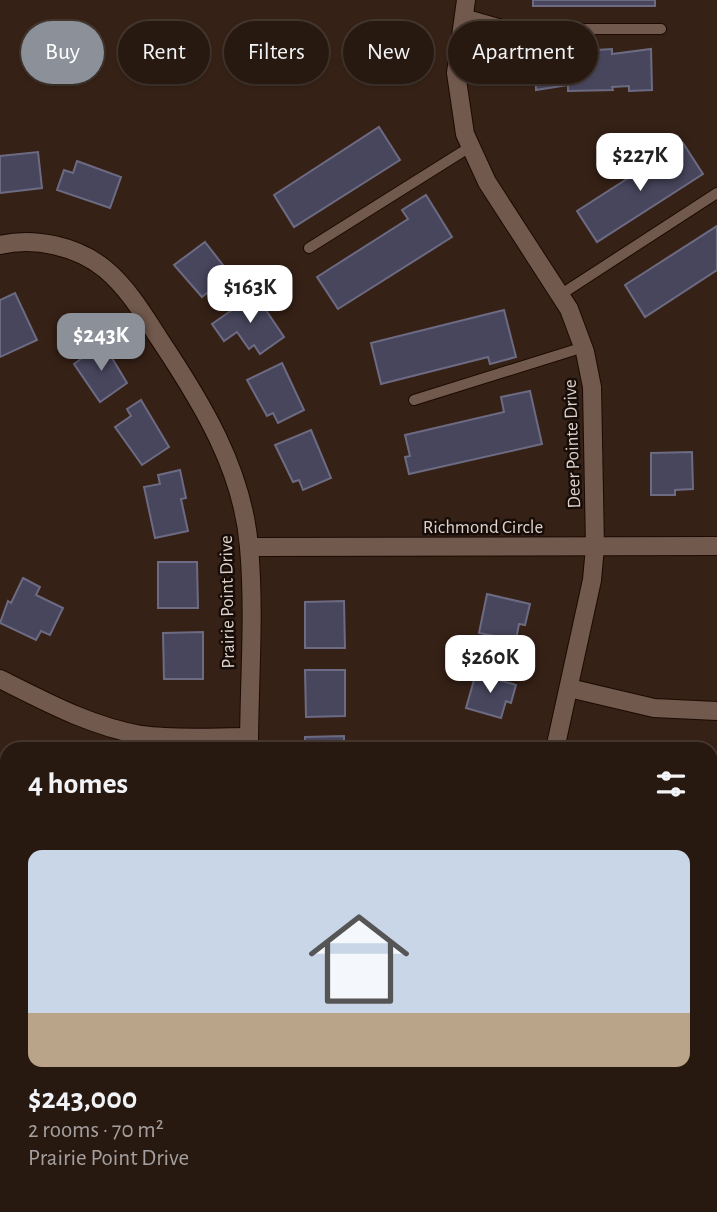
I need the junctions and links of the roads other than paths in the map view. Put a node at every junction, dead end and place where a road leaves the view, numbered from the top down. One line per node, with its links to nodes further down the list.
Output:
1 (465, 7): 2 (lane); 3 (street, Deer Pointe Drive)
2 (661, 29)
3 (470, 147): 6 (lane); 7 (street, Deer Pointe Drive)
4 (717, 193): 7 (lane)
5 (0, 245): 11 (street, Prairie Point Drive)
6 (309, 248)
7 (560, 295): 8 (street, Deer Pointe Drive)
8 (584, 347): 9 (lane); 12 (street, Deer Pointe Drive)
9 (414, 400)
10 (717, 546): 12 (street, Richmond Circle)
11 (249, 547): 12 (street, Richmond Circle); 17 (street, Prairie Point Drive)
12 (595, 547): 14 (street, Deer Pointe Drive)
13 (0, 679): 16 (street)
14 (569, 688): 15 (street); 18 (street, Deer Pointe Drive)
15 (717, 711)
16 (236, 742)
17 (249, 742)
18 (557, 742)

